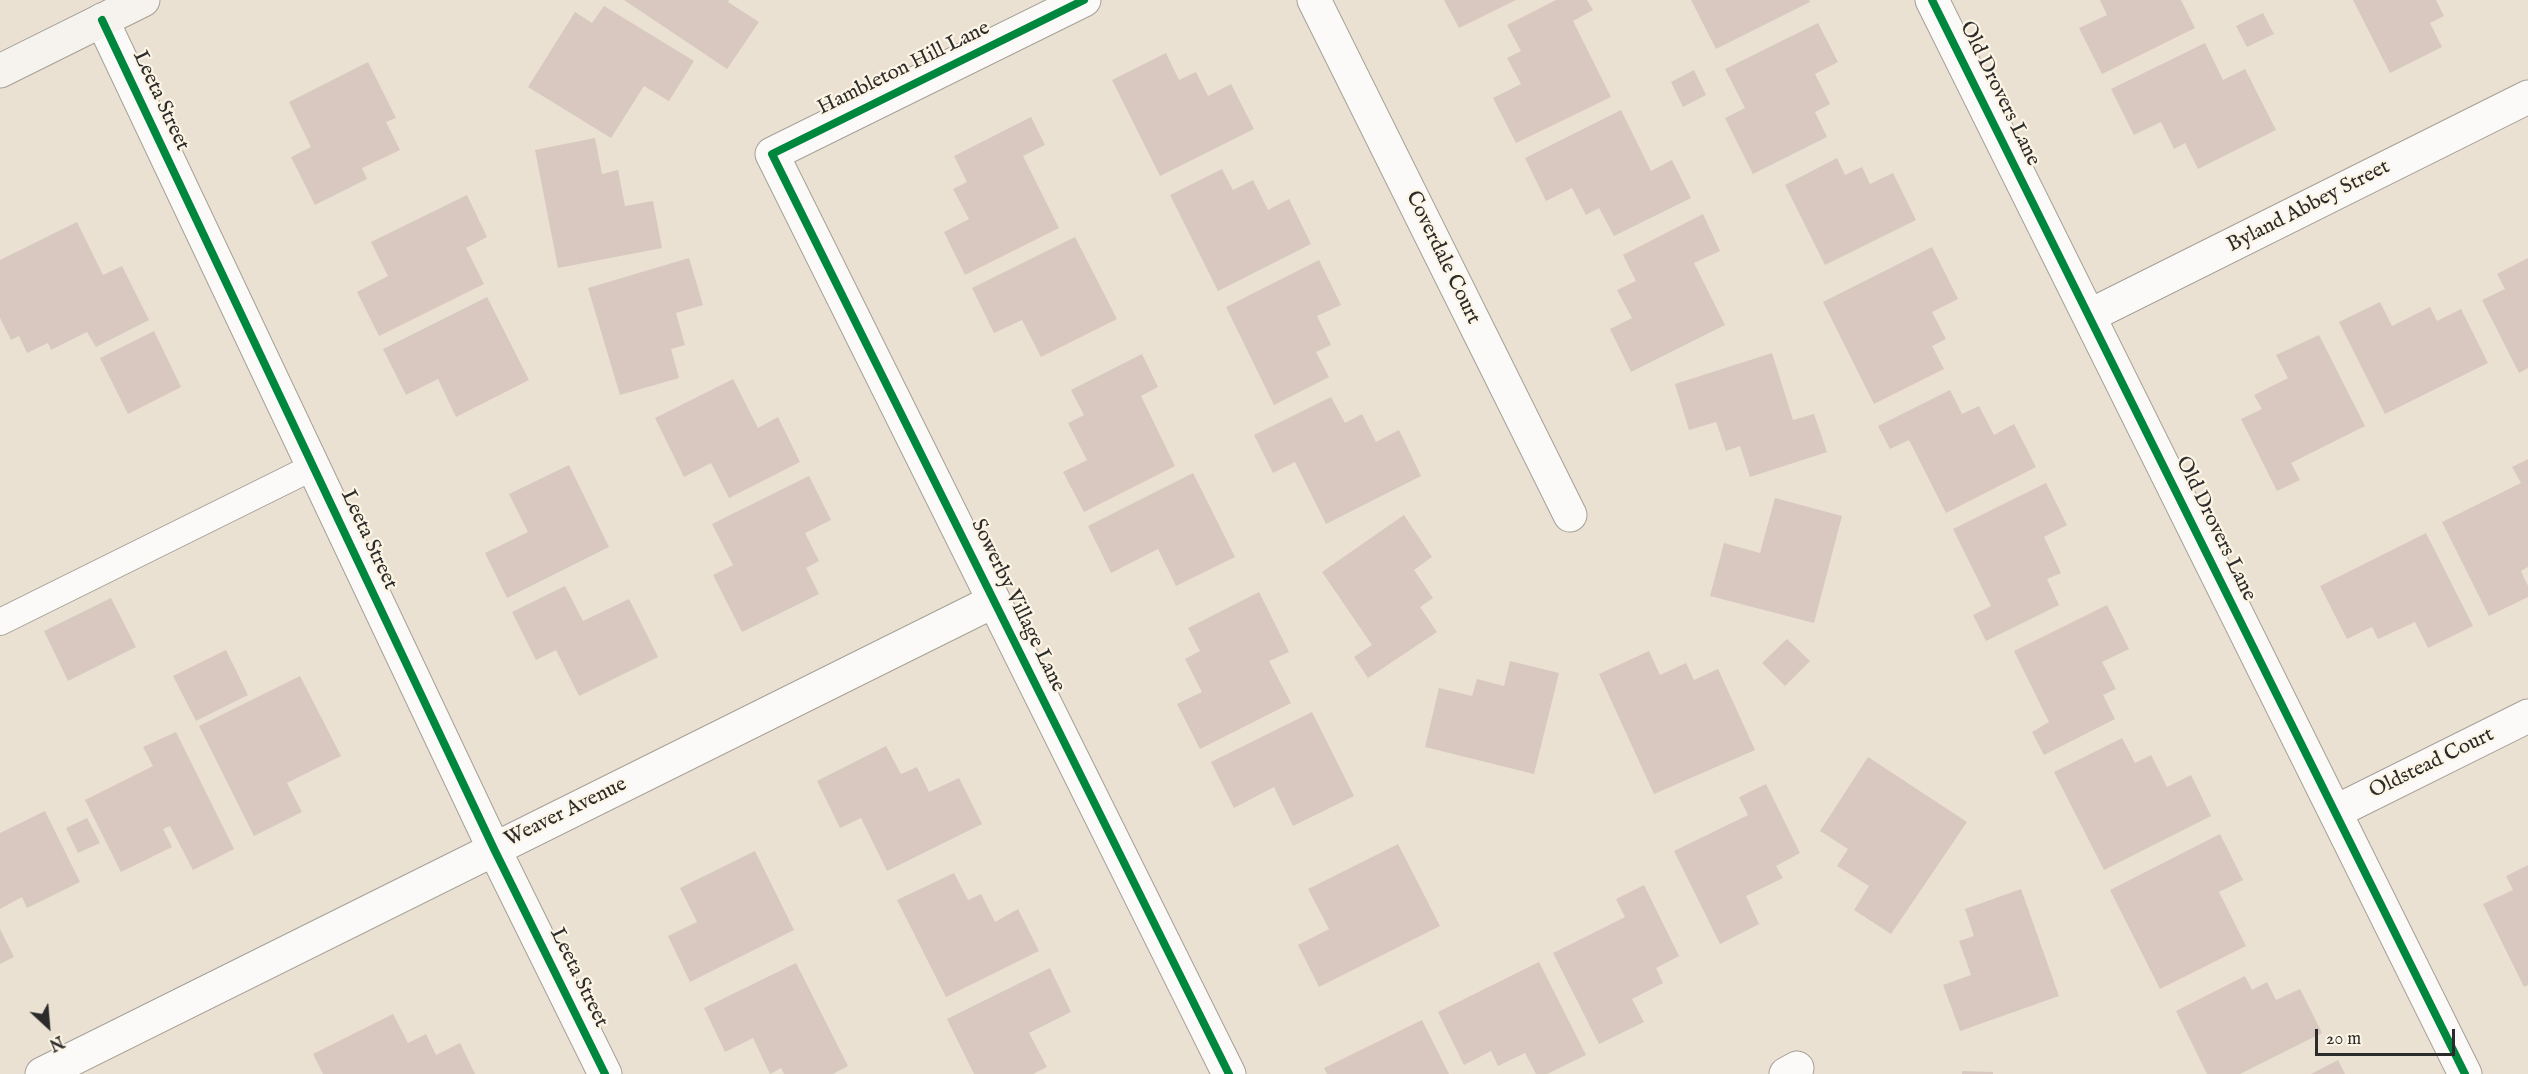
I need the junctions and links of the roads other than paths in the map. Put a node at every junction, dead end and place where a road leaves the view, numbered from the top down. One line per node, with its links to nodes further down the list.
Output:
1 (143, 0): 5 (main road)
2 (1083, 0): 8 (street, Hambleton Hill Lane)
3 (1314, 0): 11 (street, Coverdale Court)
4 (1932, 0): 9 (street, Old Drovers Lane)
5 (102, 20): 6 (main road); 10 (street, Leeta Street)
6 (0, 71)
7 (2528, 97): 9 (street, Byland Abbey Street)
8 (772, 154): 12 (street, Sowerby Village Lane)
9 (2089, 316): 15 (street, Old Drovers Lane)
10 (313, 467): 13 (lane); 16 (street, Leeta Street)
11 (1570, 516)
12 (994, 601): 16 (street, Weaver Avenue); 19 (street, Sowerby Village Lane)
13 (0, 622)
14 (2528, 716): 15 (street, Oldstead Court)
15 (2335, 812): 20 (street, Old Drovers Lane)
16 (494, 849): 17 (street, Weaver Avenue); 18 (street, Leeta Street)
17 (42, 1074)
18 (605, 1074)
19 (1229, 1074)
20 (2465, 1074)

